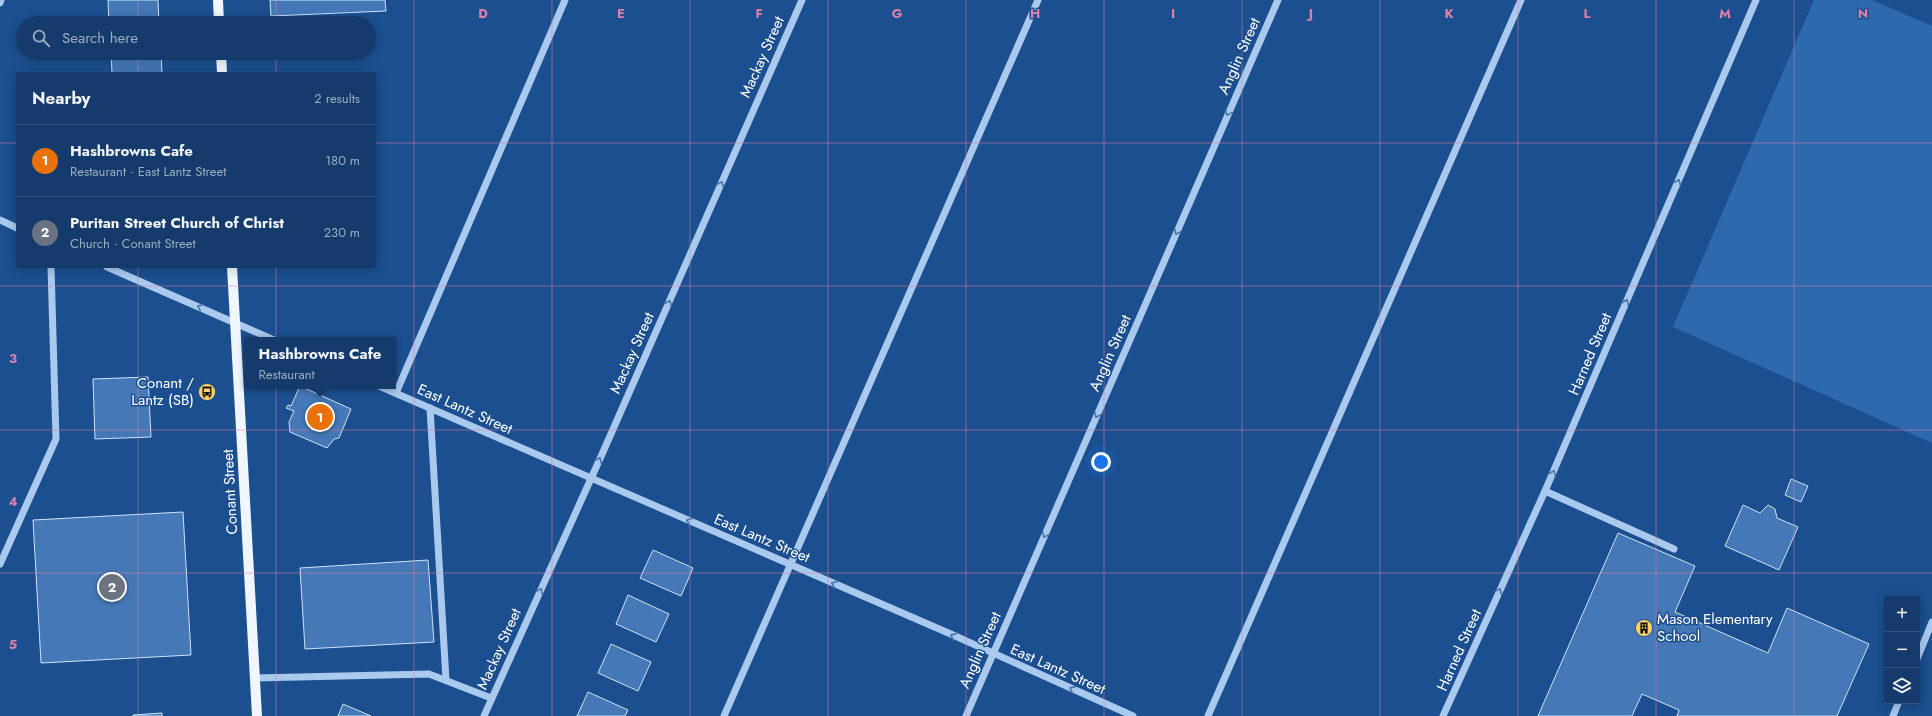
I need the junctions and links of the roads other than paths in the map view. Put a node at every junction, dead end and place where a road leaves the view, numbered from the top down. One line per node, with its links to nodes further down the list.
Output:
1 (1, 0): 9 (street)
2 (218, 0): 10 (main road)
3 (565, 0): 21 (street)
4 (802, 0): 23 (street, Mackay Street, one-way to 4)
5 (1038, 0): 27 (street)
6 (1278, 0): 30 (street, Anglin Street, one-way to 30)
7 (1521, 0): 40 (street)
8 (1756, 0): 24 (street, Harned Street, one-way to 8)
9 (0, 3)
10 (219, 16)
11 (221, 60): 12 (main road)
12 (222, 72)
13 (0, 220): 14 (street)
14 (16, 228)
15 (51, 268): 26 (street)
16 (109, 268): 18 (street, one-way to 16)
17 (232, 268): 18 (main road, Conant Street)
18 (235, 323): 19 (street); 31 (main road, Conant Street)
19 (267, 337)
20 (386, 389): 21 (street, East Lantz Street)
21 (396, 393): 22 (street, East Lantz Street)
22 (430, 408): 23 (street, East Lantz Street); 32 (street)
23 (591, 478): 27 (street, East Lantz Street, one-way to 23); 33 (street, Mackay Street, one-way to 23)
24 (1545, 491): 25 (street); 41 (street, Harned Street, one-way to 24)
25 (1674, 549)
26 (0, 564)
27 (792, 566): 30 (street, East Lantz Street, one-way to 27); 37 (street)
28 (1932, 622): 29 (street)
29 (1920, 652)
30 (993, 653): 38 (street, Anglin Street); 39 (street, East Lantz Street, one-way to 30)
31 (255, 678): 32 (street); 35 (main road, Conant Street)
32 (446, 680): 33 (street)
33 (491, 698): 36 (street, Mackay Street)
34 (1898, 704): 42 (street)
35 (257, 716)
36 (484, 716)
37 (724, 716)
38 (966, 716)
39 (1133, 716)
40 (1208, 716)
41 (1443, 716)
42 (1893, 716)

